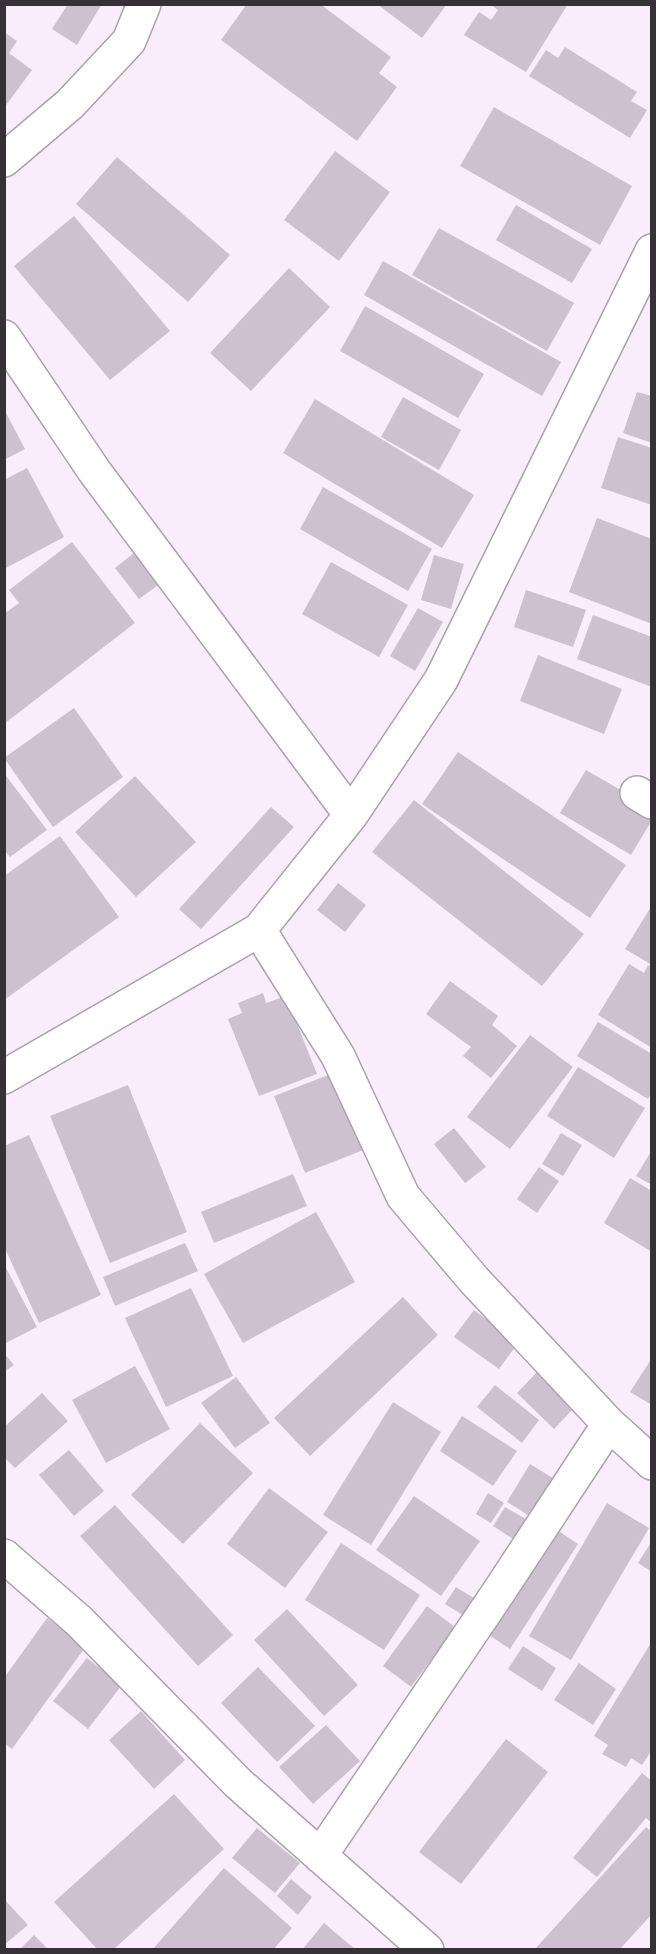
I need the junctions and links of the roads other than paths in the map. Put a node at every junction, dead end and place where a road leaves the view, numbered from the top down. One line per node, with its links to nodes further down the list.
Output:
1 (144, 4): 2 (street)
2 (4, 160)
3 (651, 251): 5 (street)
4 (4, 337): 5 (street)
5 (351, 815): 6 (street)
6 (259, 930): 7 (street); 8 (street)
7 (4, 1077)
8 (609, 1424): 9 (street); 11 (street)
9 (651, 1463)
10 (4, 1556): 11 (street)
11 (320, 1856): 12 (street)
12 (427, 1950)

